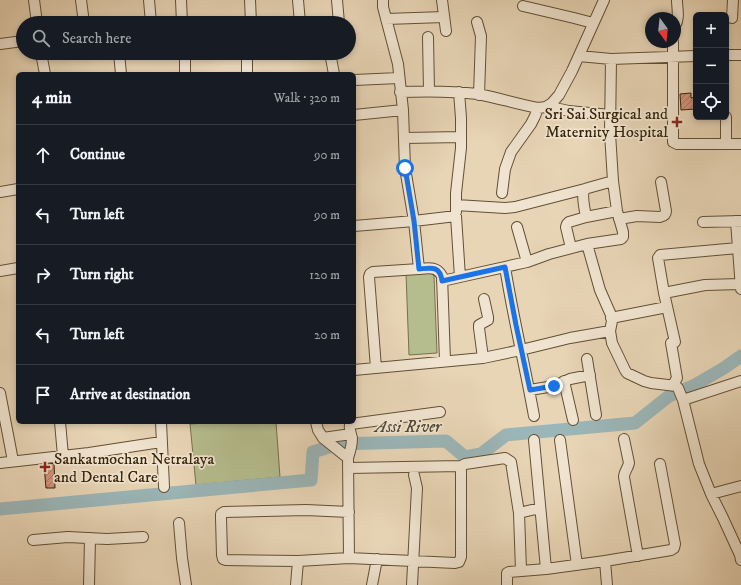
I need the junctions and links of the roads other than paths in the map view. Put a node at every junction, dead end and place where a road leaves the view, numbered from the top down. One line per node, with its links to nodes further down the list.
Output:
1 (34, 0): 15 (street)
2 (81, 0): 16 (street)
3 (149, 0): 17 (street)
4 (181, 0): 18 (street)
5 (250, 0): 19 (street)
6 (298, 0): 20 (street)
7 (337, 0): 21 (street)
8 (382, 0): 24 (street)
9 (442, 0): 22 (street)
10 (604, 0): 26 (street)
11 (677, 0): 14 (street)
12 (733, 0): 23 (street)
13 (523, 6): 26 (street)
14 (678, 12)
15 (36, 16)
16 (83, 16)
17 (150, 16)
18 (182, 16)
19 (251, 16)
20 (299, 16)
21 (338, 16)
22 (444, 17): 24 (street); 27 (street)
23 (732, 18)
24 (386, 19): 48 (street)
25 (477, 22): 53 (street)
26 (593, 23): 34 (street)
27 (446, 31)
28 (428, 37): 50 (street)
29 (16, 42): 30 (street)
30 (0, 44)
31 (673, 48): 36 (street)
32 (729, 55): 33 (street)
33 (741, 55)
34 (579, 56): 37 (street); 54 (street)
35 (693, 56): 36 (street)
36 (672, 57): 37 (street); 62 (street)
37 (611, 59): 58 (street)
38 (42, 60): 43 (street)
39 (120, 60): 44 (street)
40 (185, 60): 45 (street)
41 (247, 60): 46 (street)
42 (331, 60): 47 (street)
43 (45, 72)
44 (121, 72)
45 (185, 72)
46 (247, 72)
47 (334, 72)
48 (399, 78): 49 (street); 51 (street)
49 (356, 80)
50 (429, 91): 51 (street); 52 (street)
51 (400, 92): 56 (street)
52 (459, 92): 53 (street); 60 (street)
53 (479, 95): 55 (street)
54 (552, 103): 55 (street); 58 (street)
55 (538, 108): 69 (street)
56 (403, 110): 57 (street); 61 (street)
57 (356, 115)
58 (610, 115): 64 (street)
59 (726, 120): 62 (street)
60 (461, 137): 61 (street); 70 (street)
61 (404, 138): 74 (street)
62 (726, 144): 63 (street)
63 (741, 144)
64 (613, 181): 67 (street); 71 (street)
65 (661, 182): 71 (street)
66 (16, 189): 68 (street)
67 (585, 189): 70 (street); 73 (street)
68 (0, 192)
69 (502, 193)
70 (456, 205): 72 (street)
71 (618, 215): 73 (street); 79 (street)
72 (456, 216): 74 (street); 87 (street)
73 (586, 217): 80 (street)
74 (414, 221): 77 (street); 85 (street)
75 (739, 221): 76 (street); 81 (street)
76 (703, 222)
77 (356, 226)
78 (517, 227): 82 (street)
79 (587, 244): 80 (street); 94 (street)
80 (571, 248): 82 (street)
81 (738, 248): 89 (street); 91 (street)
82 (527, 262): 83 (street)
83 (505, 267): 87 (street); 96 (street)
84 (16, 268): 86 (street)
85 (419, 269): 88 (street); 100 (street)
86 (0, 270)
87 (460, 276): 88 (street)
88 (442, 281): 99 (street)
89 (740, 284): 90 (street); 91 (street)
90 (741, 290)
91 (664, 292): 93 (street)
92 (484, 299): 97 (street)
93 (668, 307): 94 (street); 106 (street)
94 (611, 318): 95 (street)
95 (610, 331): 96 (street); 106 (street)
96 (521, 350): 97 (street); 105 (street)
97 (483, 358): 99 (street)
98 (587, 359): 102 (street)
99 (444, 361): 100 (street)
100 (376, 368): 101 (street)
101 (356, 370)
102 (590, 375): 104 (street); 109 (street)
103 (741, 381): 106 (street)
104 (564, 382): 105 (street); 111 (street)
105 (530, 390): 110 (street)
106 (679, 392): 132 (street)
107 (0, 393): 125 (street)
108 (440, 412): 112 (street)
109 (596, 415)
110 (534, 416)
111 (573, 420)
112 (356, 423)
113 (60, 424): 123 (street)
114 (161, 424): 122 (street)
115 (316, 424): 119 (street)
116 (351, 424): 117 (street)
117 (351, 436): 119 (street); 124 (street)
118 (624, 439): 140 (street)
119 (325, 440): 124 (street)
120 (534, 440): 133 (street)
121 (560, 440): 147 (street)
122 (161, 442): 123 (street); 131 (street)
123 (63, 456): 125 (street)
124 (347, 457): 128 (street); 134 (street)
125 (13, 461): 126 (street)
126 (0, 462)
127 (660, 464): 140 (street)
128 (461, 466): 135 (street); 143 (street)
129 (414, 475): 143 (street)
130 (741, 486): 132 (street)
131 (164, 487)
132 (711, 494): 144 (street)
133 (540, 508): 135 (street); 148 (street)
134 (349, 512): 141 (street); 145 (street)
135 (519, 513): 149 (street)
136 (178, 523): 151 (street)
137 (143, 537): 138 (street)
138 (90, 538): 139 (street); 150 (street)
139 (33, 540)
140 (638, 556): 146 (street)
141 (349, 558): 142 (street); 145 (street)
142 (377, 559): 143 (street); 153 (street)
143 (413, 560): 154 (street)
144 (741, 560)
145 (298, 561): 152 (street)
146 (605, 561): 147 (street); 156 (street)
147 (577, 565): 148 (street)
148 (546, 569): 149 (street)
149 (521, 570): 155 (street)
150 (89, 585)
151 (186, 585)
152 (296, 585)
153 (372, 585)
154 (412, 585)
155 (507, 585)
156 (607, 585)

